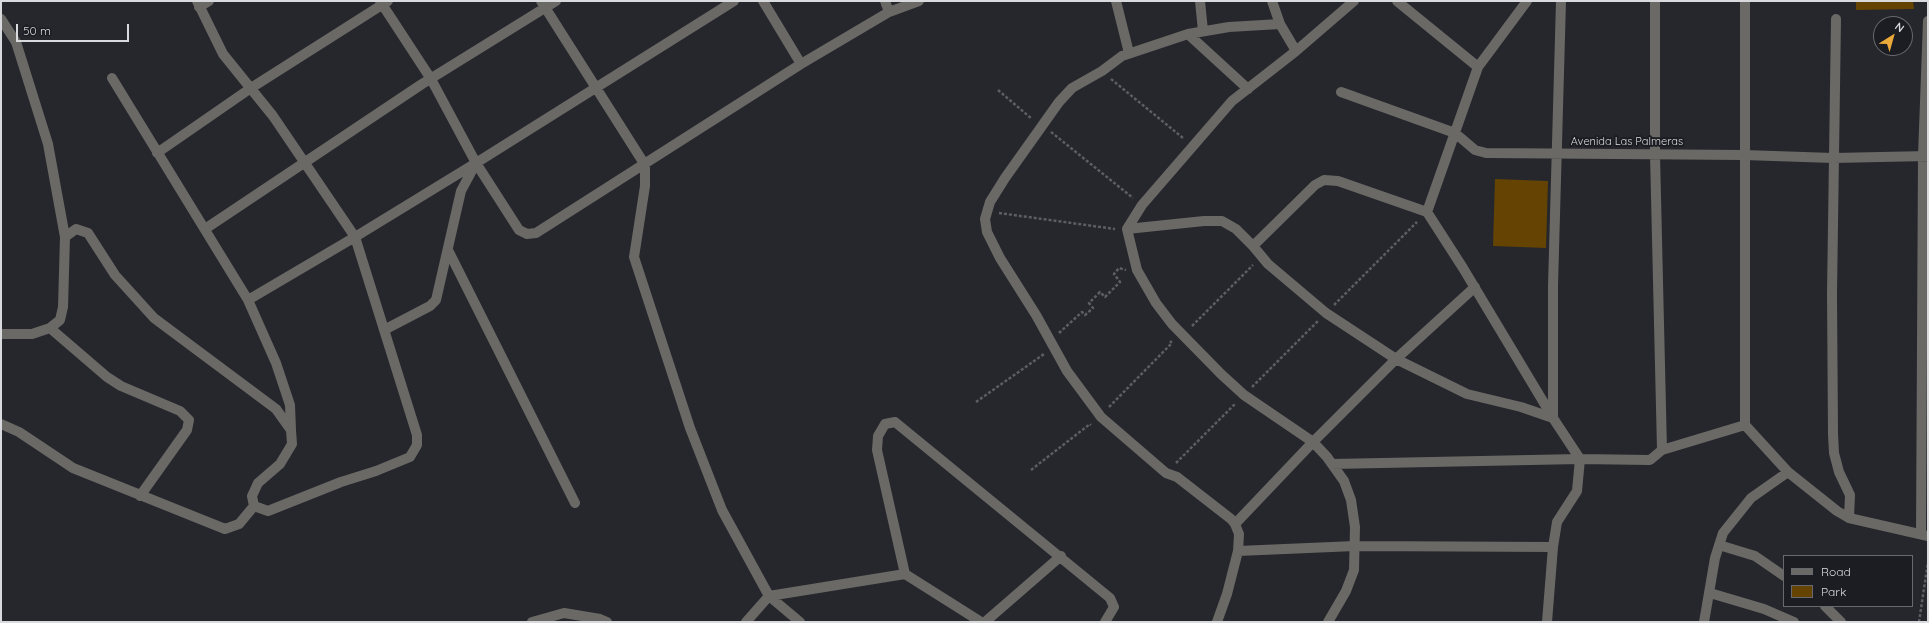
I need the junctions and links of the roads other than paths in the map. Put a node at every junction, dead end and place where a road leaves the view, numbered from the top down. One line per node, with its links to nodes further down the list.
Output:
1 (209, 1): 17 (street)
2 (556, 1): 18 (street)
3 (734, 1): 33 (street)
4 (763, 1): 28 (street)
5 (885, 1): 19 (street)
6 (919, 1): 19 (street)
7 (1116, 1): 27 (street)
8 (1200, 1): 24 (street)
9 (1272, 1): 23 (street)
10 (1354, 1): 26 (street)
11 (1397, 1): 29 (street)
12 (1527, 1): 29 (street)
13 (1562, 1): 38 (street)
14 (1655, 1): 39 (street)
15 (1745, 1): 40 (street)
16 (384, 2): 31 (street); 32 (street)
17 (198, 4): 32 (street)
18 (543, 4): 31 (street); 33 (street)
19 (889, 12): 28 (street)
20 (1, 19): 49 (street)
21 (1836, 19): 42 (street)
22 (1928, 21): 41 (street)
23 (1280, 24): 24 (street); 26 (street)
24 (1203, 31): 25 (street)
25 (1188, 34): 27 (street); 34 (street)
26 (1296, 51): 34 (street)
27 (1129, 53): 72 (street)
28 (801, 64): 45 (street)
29 (1478, 67): 36 (street)
30 (112, 78): 37 (street)
31 (431, 79): 43 (street); 44 (street)
32 (251, 88): 37 (street); 43 (street)
33 (596, 88): 44 (street); 45 (street)
34 (1248, 88): 48 (street)
35 (1340, 92): 36 (street, Avenida Las Palmeras)
36 (1455, 133): 38 (street, Avenida Las Palmeras); 46 (street)
37 (157, 153): 47 (street)
38 (1557, 154): 39 (street, Avenida Las Palmeras); 59 (street)
39 (1655, 154): 40 (street, Avenida Las Palmeras); 64 (street)
40 (1744, 155): 42 (street, Avenida Las Palmeras); 61 (street)
41 (1925, 156): 42 (street, Avenida Las Palmeras); 73 (street)
42 (1833, 158): 71 (street)
43 (305, 162): 47 (street); 50 (street)
44 (476, 163): 45 (street); 50 (street); 52 (street)
45 (645, 165): 82 (street)
46 (1427, 212): 51 (street); 53 (street)
47 (205, 229): 54 (street)
48 (1127, 229): 51 (street); 63 (street)
49 (65, 236): 55 (street); 62 (street)
50 (355, 237): 54 (street); 56 (street)
51 (1253, 246): 58 (street)
52 (448, 250): 56 (street); 69 (street)
53 (1475, 287): 58 (street); 59 (street)
54 (248, 300): 62 (street)
55 (50, 328): 57 (street); 68 (street)
56 (384, 330): 70 (street)
57 (1, 334)
58 (1396, 359): 59 (street); 63 (street)
59 (1553, 418): 65 (street)
60 (1, 424): 68 (street)
61 (1745, 425): 64 (street); 67 (street)
62 (291, 430): 70 (street)
63 (1313, 442): 66 (street); 72 (street)
64 (1662, 450): 65 (street)
65 (1580, 459): 66 (street); 76 (street)
66 (1332, 464): 75 (street)
67 (1788, 472): 71 (street); 74 (street)
68 (140, 496): 70 (street)
69 (575, 502)
70 (254, 506)
71 (1849, 518): 73 (street)
72 (1235, 524): 77 (street)
73 (1925, 535)
74 (1718, 544): 80 (street); 81 (street)
75 (1355, 546): 76 (street); 77 (street); 92 (street)
76 (1552, 547): 93 (street)
77 (1238, 551): 91 (street)
78 (1061, 556): 79 (street); 89 (street); 90 (street)
79 (906, 574): 82 (street); 88 (street)
80 (1783, 575)
81 (1710, 593): 94 (street); 95 (street)
82 (769, 596): 86 (street); 87 (street)
83 (1826, 607): 96 (street)
84 (532, 622): 85 (street)
85 (607, 622)
86 (746, 622)
87 (800, 622)
88 (981, 622)
89 (985, 622)
90 (1105, 622)
91 (1217, 622)
92 (1328, 622)
93 (1547, 622)
94 (1704, 622)
95 (1794, 622)
96 (1841, 622)

